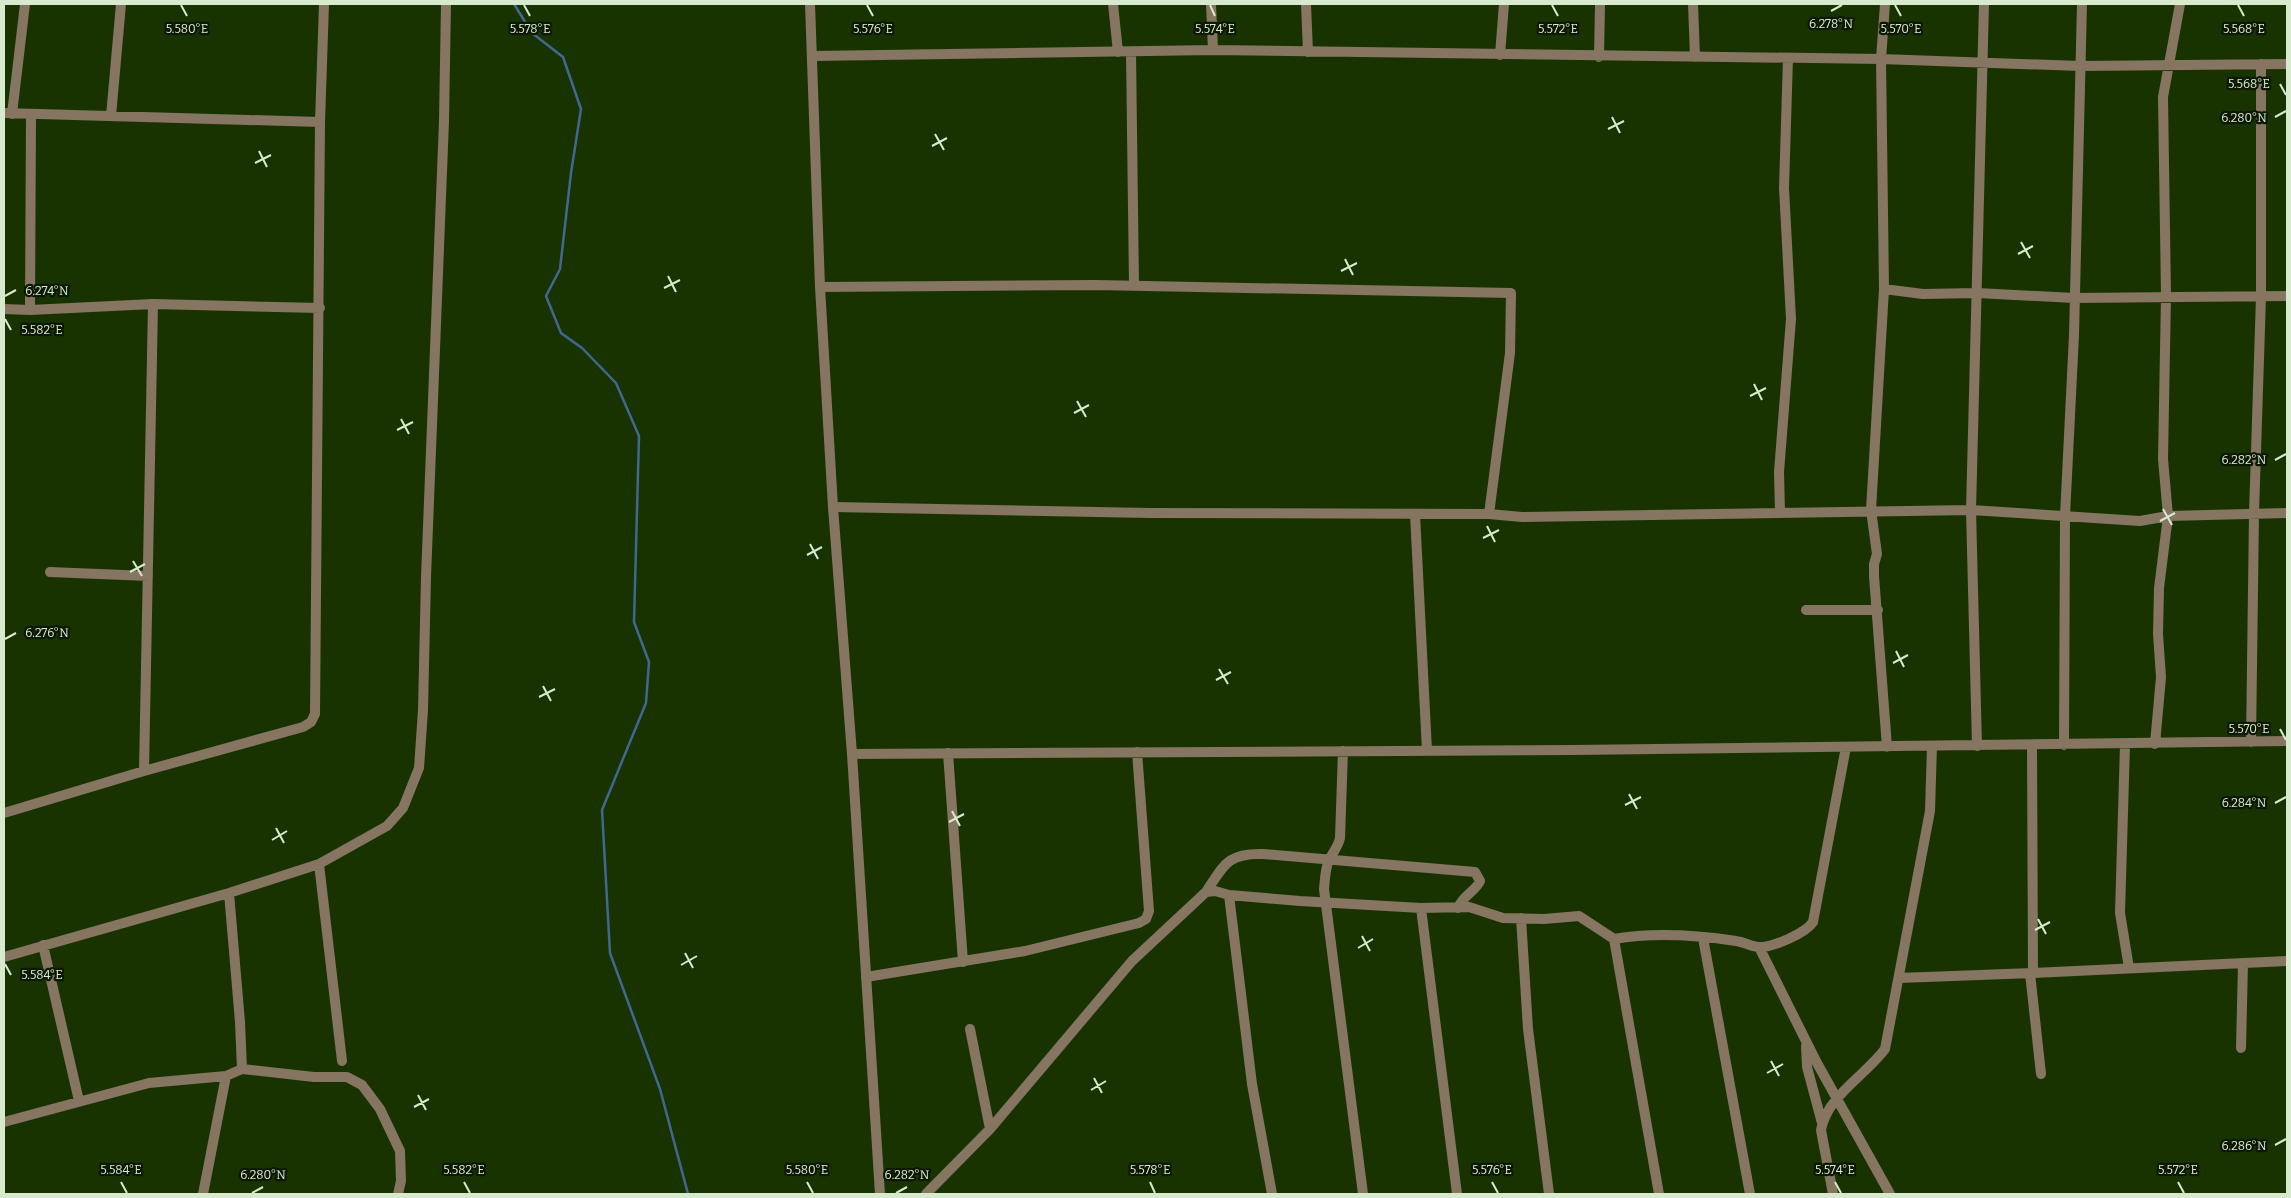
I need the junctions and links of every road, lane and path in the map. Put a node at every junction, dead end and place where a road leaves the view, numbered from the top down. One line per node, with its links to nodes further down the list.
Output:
1 (25, 4): 31 (street)
2 (121, 4): 33 (street)
3 (324, 4): 34 (street)
4 (446, 4): 79 (street)
5 (810, 4): 21 (street)
6 (1113, 4): 17 (street)
7 (1211, 4): 16 (street)
8 (1306, 4): 19 (street)
9 (1504, 4): 20 (street)
10 (1600, 4): 22 (street)
11 (1693, 4): 23 (street)
12 (1885, 4): 25 (street)
13 (1984, 4): 26 (street)
14 (2082, 4): 30 (street)
15 (2180, 4): 27 (street)
16 (1214, 50): 18 (street); 19 (street)
17 (1118, 52): 18 (street); 21 (street)
18 (1131, 52): 35 (street)
19 (1308, 52): 20 (street)
20 (1500, 55): 22 (street)
21 (812, 56): 36 (street)
22 (1598, 57): 23 (street)
23 (1694, 58): 24 (street)
24 (1788, 58): 25 (street); 50 (street)
25 (1881, 59): 26 (street); 37 (street)
26 (1982, 62): 30 (street); 38 (street)
27 (2170, 64): 28 (street); 30 (street); 39 (street)
28 (2261, 64): 29 (street); 41 (street)
29 (2287, 64)
30 (2080, 66): 42 (street)
31 (8, 114): 32 (street)
32 (31, 114): 33 (street); 46 (street)
33 (111, 116): 34 (street)
34 (320, 122): 44 (street)
35 (1134, 286): 36 (street); 54 (street)
36 (820, 287): 47 (street)
37 (1884, 289): 38 (street); 48 (street)
38 (1977, 293): 42 (street); 49 (street)
39 (2166, 296): 41 (street); 42 (street); 56 (street)
40 (2287, 296): 41 (street)
41 (2261, 297): 51 (street)
42 (2074, 298): 55 (street)
43 (153, 304): 44 (street); 46 (street); 58 (street)
44 (320, 308): 76 (street)
45 (4, 309): 46 (street)
46 (30, 310)
47 (833, 507): 53 (street); 75 (street)
48 (1871, 510): 49 (street); 50 (street); 60 (street)
49 (1970, 510): 55 (street); 67 (street)
50 (1780, 512): 54 (street)
51 (2254, 513): 52 (street); 56 (street); 62 (street)
52 (2287, 513)
53 (1415, 514): 54 (street); 71 (street)
54 (1489, 514)
55 (2065, 516): 56 (street); 64 (street)
56 (2168, 516): 63 (street)
57 (50, 572): 58 (street)
58 (148, 576): 76 (street)
59 (1806, 610): 60 (street)
60 (1878, 610): 70 (street)
61 (2287, 741): 62 (street)
62 (2252, 742): 63 (street)
63 (2155, 744): 65 (street)
64 (2064, 745): 65 (street); 68 (street)
65 (2125, 745): 95 (street)
66 (1932, 746): 67 (street); 70 (street); 98 (street)
67 (1977, 746): 68 (street)
68 (2032, 746): 96 (street)
69 (1846, 747): 70 (street); 71 (street); 90 (street)
70 (1887, 747)
71 (1427, 750): 72 (street)
72 (1343, 751): 73 (street); 78 (street)
73 (1137, 752): 74 (street); 93 (street)
74 (948, 753): 75 (street); 93 (street)
75 (852, 754): 97 (street)
76 (144, 770): 77 (street)
77 (4, 813)
78 (1330, 858): 80 (street); 83 (street); 85 (street)
79 (320, 864): 81 (street); 102 (street)
80 (1206, 892): 82 (street); 110 (street)
81 (229, 893): 89 (street); 103 (street)
82 (1229, 895): 83 (street); 115 (street)
83 (1327, 902): 84 (street); 116 (street)
84 (1421, 908): 85 (street); 117 (street)
85 (1458, 908): 86 (street)
86 (1521, 918): 88 (street); 118 (street)
87 (1703, 938): 88 (street); 90 (street); 120 (street)
88 (1614, 939): 119 (street)
89 (43, 945): 91 (street); 107 (street)
90 (1759, 947): 100 (street)
91 (4, 956)
92 (2287, 961): 94 (street)
93 (963, 962): 97 (street)
94 (2243, 963): 95 (street); 101 (street)
95 (2129, 968): 96 (street)
96 (2032, 973): 98 (street); 104 (street)
97 (866, 977): 113 (street)
98 (1900, 978): 106 (street)
99 (970, 1029): 110 (street)
100 (1806, 1042): 106 (street); 109 (street)
101 (2241, 1048)
102 (342, 1060)
103 (242, 1069): 105 (street); 112 (street)
104 (2041, 1074)
105 (226, 1076): 107 (street); 111 (street)
106 (1837, 1098): 109 (street); 122 (street)
107 (79, 1101): 108 (street)
108 (4, 1122)
109 (1822, 1123): 121 (street)
110 (990, 1130): 114 (street)
111 (203, 1194)
112 (398, 1194)
113 (880, 1194)
114 (926, 1194)
115 (1272, 1194)
116 (1363, 1194)
117 (1457, 1194)
118 (1549, 1194)
119 (1659, 1194)
120 (1750, 1194)
121 (1833, 1194)
122 (1890, 1194)

